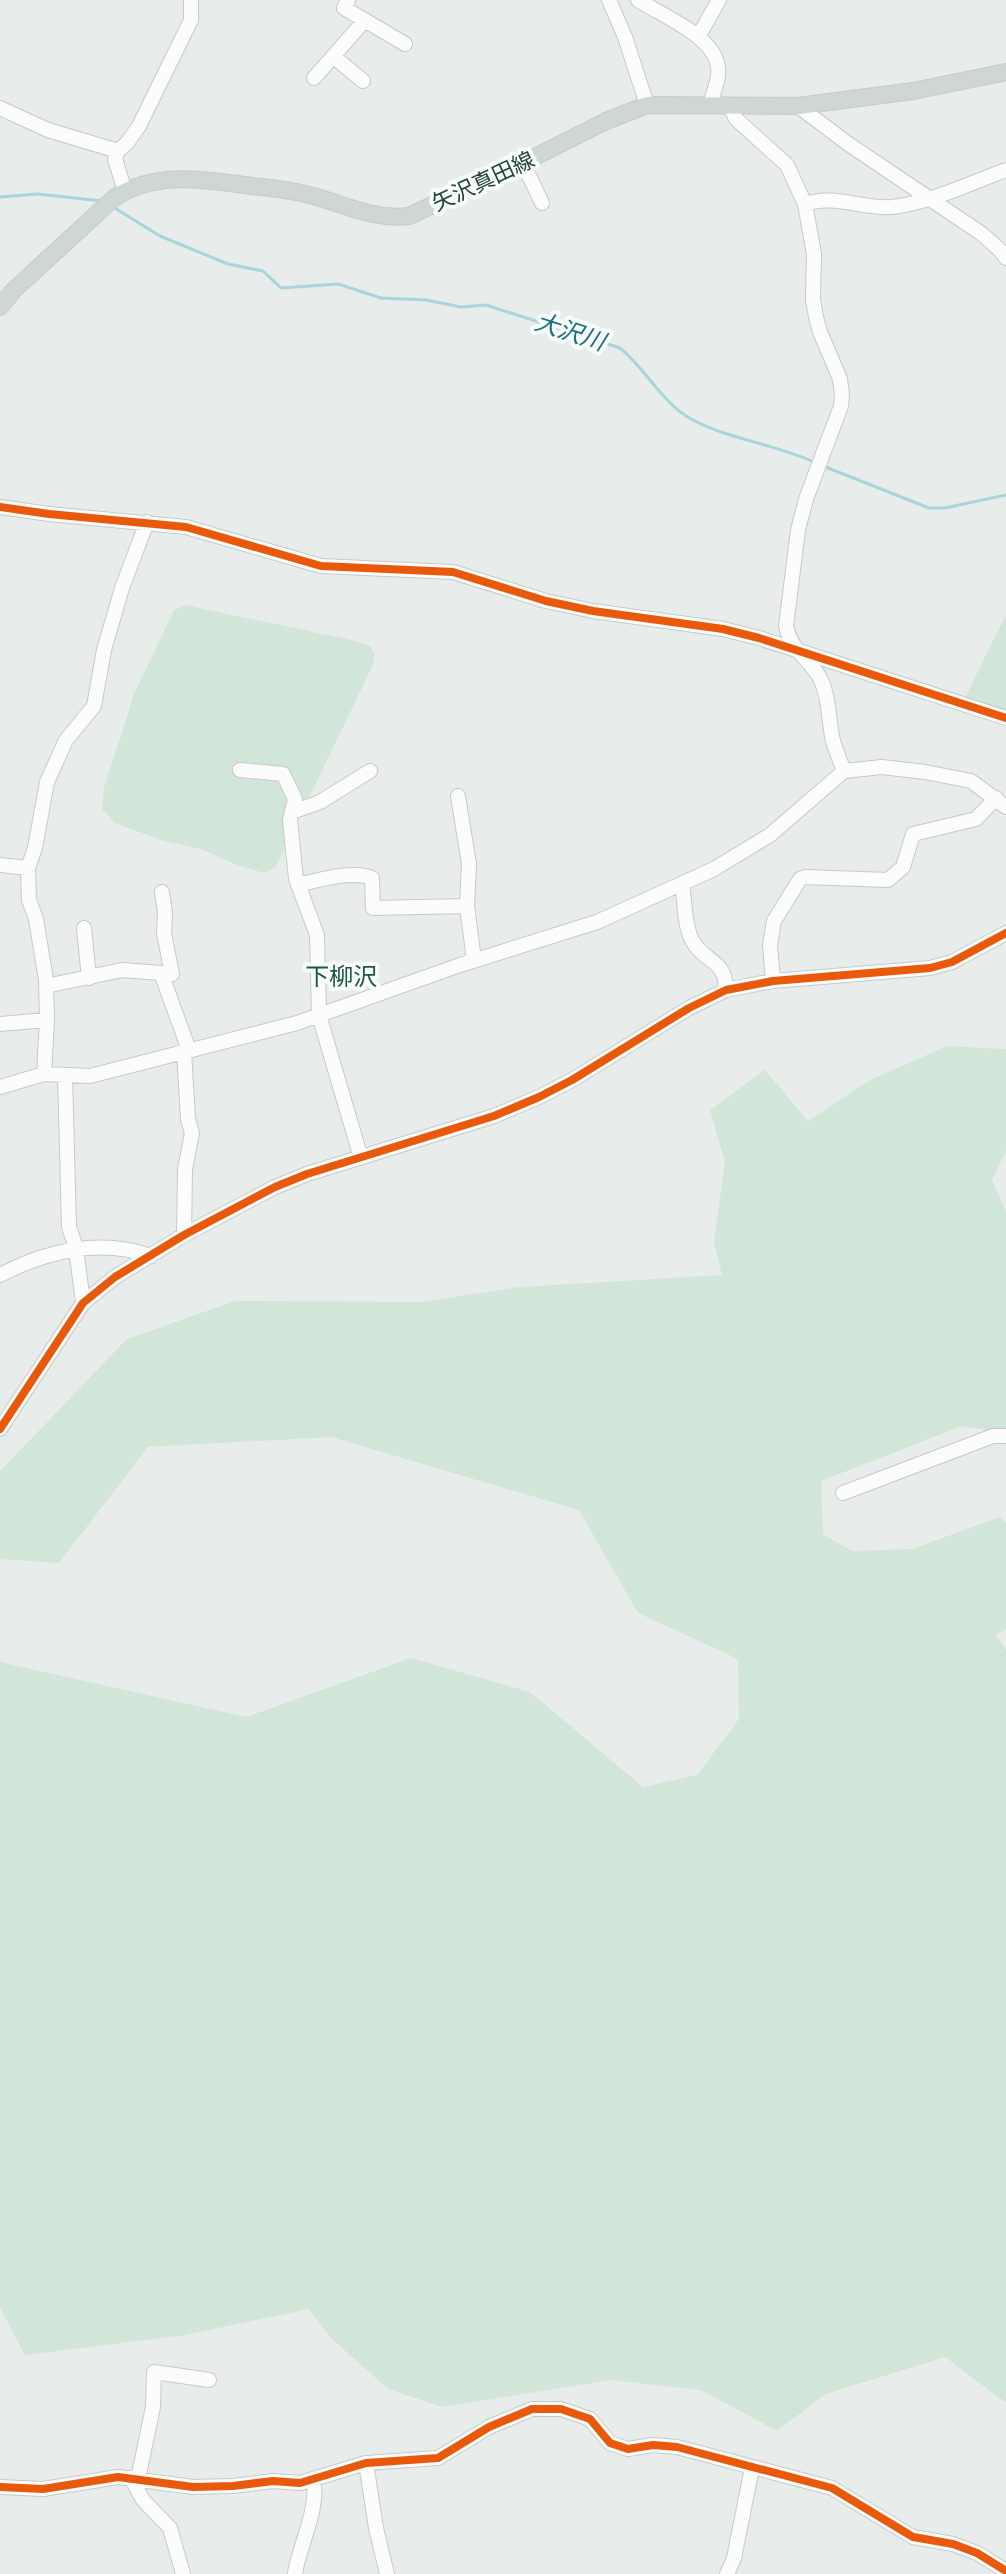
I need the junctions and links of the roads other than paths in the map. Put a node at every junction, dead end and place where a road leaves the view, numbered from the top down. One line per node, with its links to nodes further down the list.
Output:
1 (191, 0): 18 (street)
2 (348, 0): 6 (street)
3 (609, 0): 14 (street)
4 (638, 0): 7 (street)
5 (719, 0): 7 (street)
6 (365, 20): 8 (street); 9 (street)
7 (698, 37): 13 (street)
8 (405, 44)
9 (333, 56): 11 (street); 12 (street)
10 (1006, 72): 16 (main road, 矢沢真田線)
11 (314, 78)
12 (363, 81)
13 (710, 104): 14 (main road, 矢沢真田線); 15 (main road, 矢沢真田線)
14 (647, 105): 19 (main road, 矢沢真田線)
15 (730, 106): 16 (main road, 矢沢真田線); 24 (street)
16 (798, 106): 22 (street)
17 (0, 108): 18 (street)
18 (118, 151): 21 (street)
19 (523, 163): 21 (main road, 矢沢真田線); 23 (street)
20 (1006, 170): 22 (street)
21 (125, 191): 26 (main road, 矢沢真田線)
22 (928, 198): 24 (street); 25 (street)
23 (542, 203)
24 (805, 204): 29 (street)
25 (1006, 258)
26 (0, 307)
27 (0, 507): 28 (street)
28 (147, 522): 29 (street); 38 (street)
29 (798, 653): 30 (street); 33 (street)
30 (1006, 718)
31 (240, 770): 36 (street)
32 (370, 771): 36 (street)
33 (844, 771): 35 (street); 39 (street)
34 (458, 796): 42 (street)
35 (1001, 802): 48 (street)
36 (292, 812): 40 (street)
37 (0, 865): 38 (street)
38 (28, 868): 49 (street)
39 (682, 884): 45 (street); 50 (street)
40 (298, 885): 42 (street); 51 (street)
41 (162, 892): 46 (street)
42 (467, 906): 45 (street)
43 (84, 928): 47 (street)
44 (1006, 933): 48 (street)
45 (472, 961): 51 (street)
46 (161, 973): 47 (street); 54 (street)
47 (89, 978): 49 (street)
48 (773, 981): 50 (street)
49 (46, 986): 52 (street)
50 (726, 989): 58 (street)
51 (319, 1015): 54 (street); 58 (street)
52 (47, 1020): 53 (street); 55 (street)
53 (0, 1024)
54 (187, 1051): 56 (street); 59 (street)
55 (44, 1074): 56 (street); 57 (street)
56 (65, 1075): 60 (street)
57 (0, 1087)
58 (361, 1158): 59 (street)
59 (184, 1235): 61 (street)
60 (76, 1248): 61 (street); 62 (street); 63 (street)
61 (151, 1256): 63 (street)
62 (0, 1275)
63 (83, 1303): 64 (street)
64 (0, 1429)
65 (1006, 1436): 66 (street)
66 (843, 1493)
67 (209, 2380): 70 (street)
68 (366, 2463): 69 (street); 71 (street); 76 (street)
69 (752, 2468): 73 (street); 77 (street)
70 (134, 2478): 71 (street); 72 (street); 75 (street)
71 (313, 2479): 74 (street)
72 (0, 2487)
73 (1006, 2571)
74 (295, 2573)
75 (183, 2574)
76 (387, 2574)
77 (727, 2574)

